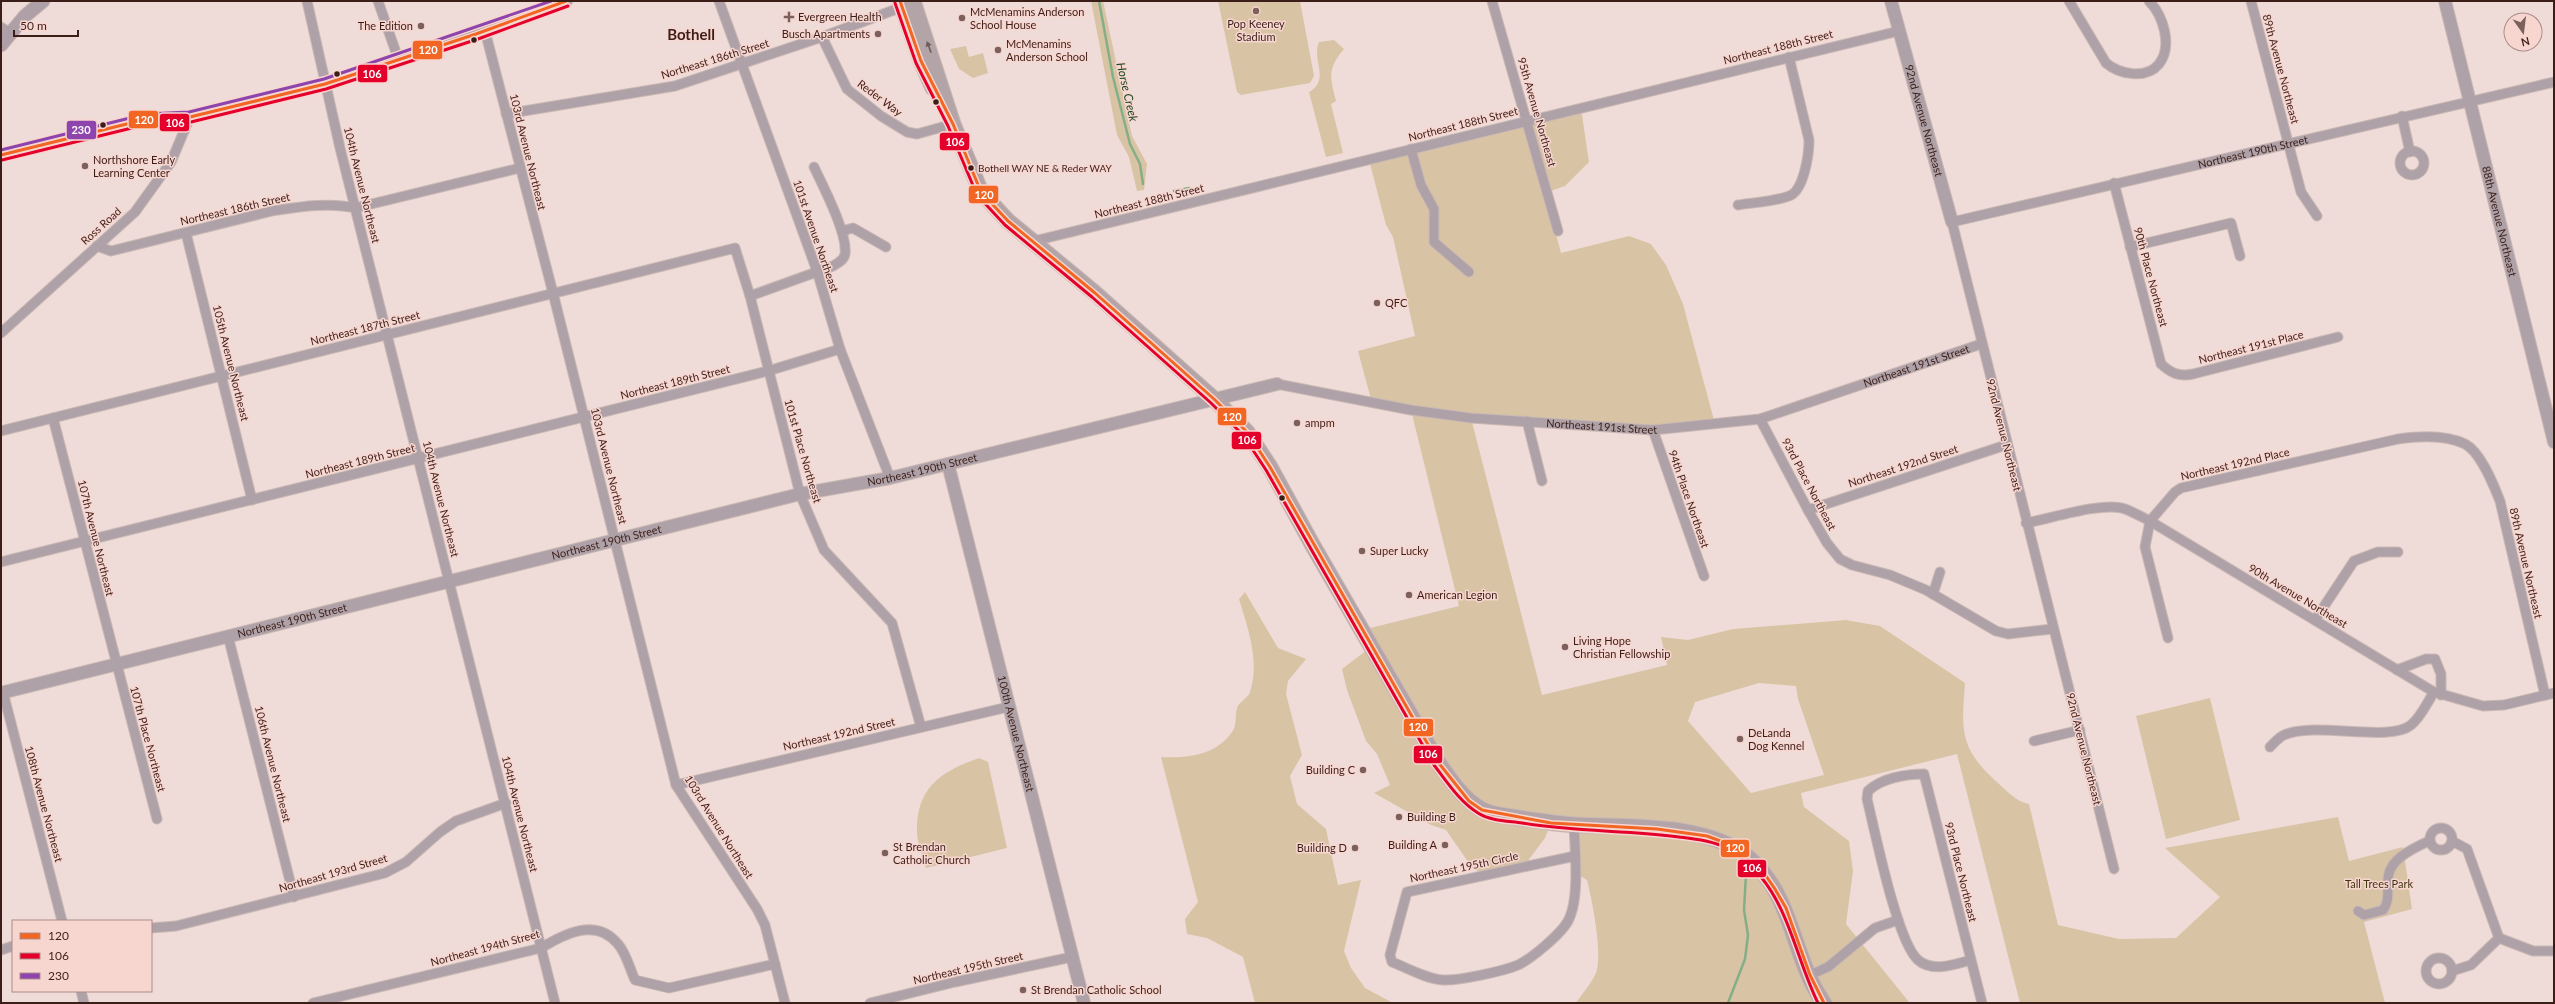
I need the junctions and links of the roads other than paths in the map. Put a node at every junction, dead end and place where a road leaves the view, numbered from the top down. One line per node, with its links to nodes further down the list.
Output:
1 (43, 1): 14 (main road)
2 (307, 1): 23 (street, 104th Avenue Northeast)
3 (378, 1): 20 (street)
4 (566, 1): 13 (street)
5 (719, 1): 21 (street, 101st Avenue Northeast)
6 (1492, 1): 28 (street, 95th Avenue Northeast)
7 (1890, 1): 16 (street, 92nd Avenue Northeast)
8 (2069, 1): 9 (street)
9 (2149, 1)
10 (2251, 1): 30 (street, 89th Avenue Northeast)
11 (2445, 1): 24 (street, 88th Avenue Northeast)
12 (905, 3): 17 (street, Northeast 186th Street); 29 (main road)
13 (549, 4): 15 (street)
14 (6, 30): 18 (main road)
15 (485, 31): 20 (street); 25 (street, 103rd Avenue Northeast)
16 (1899, 31): 19 (street, Northeast 188th Street); 40 (street, 92nd Avenue Northeast)
17 (822, 37): 21 (street, Northeast 186th Street); 29 (street, Reder Way)
18 (1, 45)
19 (1788, 56): 28 (street, Northeast 188th Street); 37 (street)
20 (399, 61): 23 (street)
21 (742, 65): 25 (street, Northeast 186th Street); 50 (street, 101st Avenue Northeast)
22 (2554, 82): 24 (street, Northeast 190th Street)
23 (325, 84): 27 (street); 38 (street, 104th Avenue Northeast)
24 (2469, 101): 26 (street, Northeast 190th Street); 70 (street, 88th Avenue Northeast)
25 (506, 114): 35 (street, 103rd Avenue Northeast)
26 (2402, 116): 30 (street, Northeast 190th Street); 32 (street)
27 (190, 117): 33 (street); 45 (street, Ross Road)
28 (1528, 121): 31 (street, Northeast 188th Street); 42 (street, 95th Avenue Northeast)
29 (953, 124): 44 (main road)
30 (2288, 142): 36 (street, Northeast 190th Street); 39 (street, 89th Avenue Northeast)
31 (1411, 150): 44 (street, Northeast 188th Street); 51 (street)
32 (2410, 152)
33 (1, 155)
34 (814, 167): 41 (street)
35 (520, 168): 38 (street, Northeast 186th Street); 52 (street, 103rd Avenue Northeast)
36 (2114, 183): 40 (street, Northeast 190th Street); 47 (street, 90th Place Northeast)
37 (1738, 205)
38 (356, 208): 43 (street, Northeast 186th Street); 55 (street, 104th Avenue Northeast)
39 (2317, 216)
40 (1952, 222): 57 (street, 92nd Avenue Northeast)
41 (842, 231): 46 (street); 50 (street)
42 (1558, 231)
43 (186, 233): 45 (street, Northeast 186th Street); 61 (street, 105th Avenue Northeast)
44 (1034, 241): 63 (main road)
45 (97, 246): 54 (street, Ross Road)
46 (886, 247)
47 (2130, 247): 49 (street); 60 (street, 90th Place Northeast)
48 (735, 248): 52 (street, Northeast 187th Street); 53 (street, 101st Place Northeast)
49 (2240, 256)
50 (817, 271): 53 (street); 58 (street, 101st Avenue Northeast)
51 (1469, 272)
52 (553, 293): 55 (street, Northeast 187th Street); 64 (street, 103rd Avenue Northeast)
53 (750, 296): 59 (street, 101st Place Northeast)
54 (1, 333)
55 (387, 335): 61 (street, Northeast 187th Street); 73 (street, 104th Avenue Northeast)
56 (2338, 337): 60 (street, Northeast 191st Place)
57 (1981, 344): 66 (street, Northeast 191st Street); 72 (street, 92nd Avenue Northeast)
58 (840, 349): 59 (street, Northeast 189th Street); 75 (street, 101st Avenue Northeast)
59 (768, 371): 64 (street, Northeast 189th Street); 77 (street, 101st Place Northeast)
60 (2171, 372)
61 (223, 375): 65 (street, Northeast 187th Street); 78 (street, 105th Avenue Northeast)
62 (1277, 384): 63 (street, Northeast 191st Street); 67 (street, Northeast 191st Street)
63 (1214, 400): 74 (street, Northeast 190th Street); 107 (main road)
64 (584, 417): 73 (street, Northeast 189th Street); 82 (street, 103rd Avenue Northeast)
65 (53, 418): 69 (street, Northeast 187th Street); 83 (street, 107th Avenue Northeast)
66 (1760, 419): 68 (street, Northeast 191st Street); 79 (street, 93rd Place Northeast)
67 (1527, 421): 68 (street, Northeast 191st Street); 76 (street)
68 (1653, 430): 87 (street, 94th Place Northeast)
69 (1, 431)
70 (2554, 442)
71 (2466, 444): 80 (street, Northeast 192nd Place); 98 (street, 89th Avenue Northeast)
72 (2006, 445): 79 (street, Northeast 192nd Street); 81 (street, 92nd Avenue Northeast)
73 (419, 458): 78 (street, Northeast 189th Street); 88 (street, 104th Avenue Northeast)
74 (948, 464): 75 (street, Northeast 190th Street); 99 (street, 100th Avenue Northeast)
75 (890, 478): 77 (street, Northeast 190th Street)
76 (1542, 481)
77 (800, 494): 82 (street, Northeast 190th Street); 100 (street, 101st Place Northeast)
78 (252, 500): 83 (street, Northeast 189th Street)
79 (1808, 510): 89 (street, 93rd Place Northeast)
80 (2150, 522): 81 (street); 90 (street, 90th Avenue Northeast); 93 (street)
81 (2026, 523): 91 (street, 92nd Avenue Northeast)
82 (615, 540): 88 (street, Northeast 190th Street); 104 (street, 103rd Avenue Northeast)
83 (84, 542): 85 (street, Northeast 189th Street); 94 (street, 107th Avenue Northeast)
84 (2398, 552): 90 (street)
85 (1, 562)
86 (1940, 572): 89 (street)
87 (1704, 576)
88 (449, 581): 92 (street, Northeast 190th Street); 105 (street, 104th Avenue Northeast)
89 (1933, 594): 91 (street)
90 (2315, 620): 95 (street, 90th Avenue Northeast)
91 (2052, 629): 101 (street, 92nd Avenue Northeast)
92 (228, 636): 94 (street, Northeast 190th Street); 112 (street, 106th Avenue Northeast)
93 (2168, 638)
94 (116, 664): 96 (street, Northeast 190th Street); 106 (street, 107th Place Northeast)
95 (2397, 670): 97 (street, 90th Avenue Northeast); 97 (street)
96 (2, 693): 114 (street, 108th Avenue Northeast)
97 (2438, 693): 98 (street); 103 (street)
98 (2549, 694)
99 (1008, 707): 100 (street, Northeast 192nd Street); 122 (street, 100th Avenue Northeast)
100 (921, 727): 104 (street, Northeast 192nd Street)
101 (2080, 730): 102 (street); 111 (street, 92nd Avenue Northeast)
102 (2034, 741)
103 (2270, 747)
104 (676, 785): 124 (street, 103rd Avenue Northeast)
105 (506, 803): 112 (street, Northeast 193rd Street); 119 (street, 104th Avenue Northeast)
106 (157, 819)
107 (1574, 825): 110 (street, Northeast 195th Circle); 126 (main road)
108 (2429, 841): 109 (street); 109 (street); 113 (street)
109 (2452, 841): 117 (street)
110 (1575, 856): 110 (street, Northeast 195th Circle)
111 (2114, 870)
112 (294, 897): 116 (street, Northeast 193rd Street)
113 (2358, 911)
114 (62, 920)
115 (1898, 920): 123 (street); 123 (street, 93rd Place Northeast); 126 (street)
116 (152, 928)
117 (2499, 938): 121 (street); 125 (street)
118 (12, 946): 120 (street)
119 (541, 948): 124 (street, Northeast 194th Street); 129 (street, Northeast 194th Street); 130 (street, 104th Avenue Northeast)
120 (1, 950)
121 (2554, 951)
122 (1072, 957): 132 (street, Northeast 195th Street); 133 (street, 100th Avenue Northeast)
123 (1971, 960): 135 (street, 93rd Place Northeast)
124 (775, 964): 131 (street, 103rd Avenue Northeast)
125 (2452, 971)
126 (1810, 975): 134 (main road)
127 (81, 992): 128 (street)
128 (84, 1003)
129 (313, 1003)
130 (555, 1003)
131 (785, 1003)
132 (870, 1003)
133 (1084, 1003)
134 (1824, 1003)
135 (1982, 1003)

